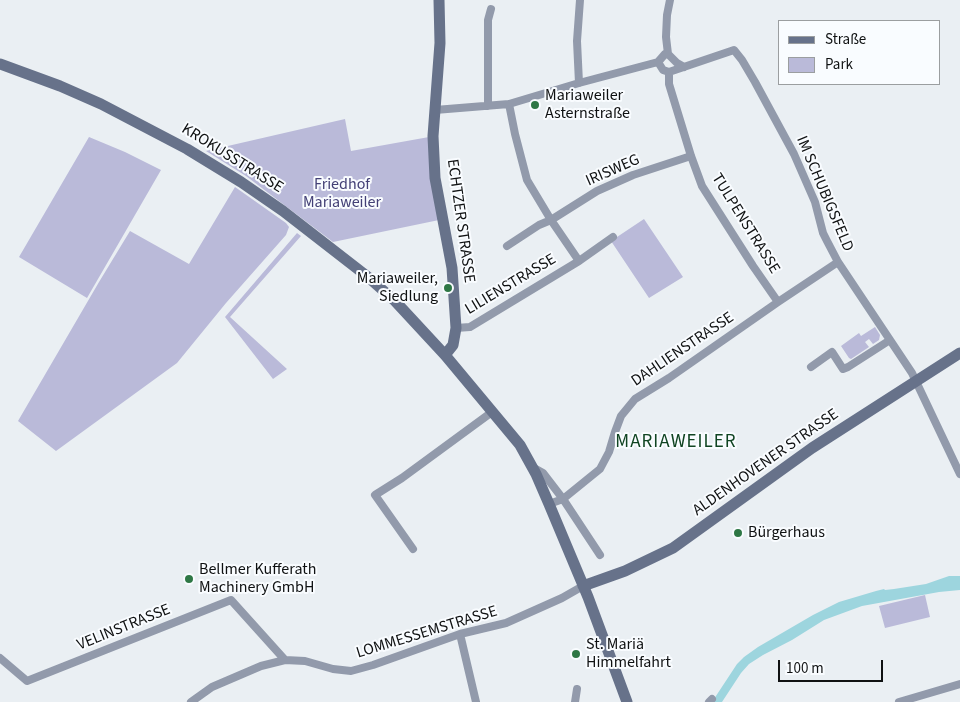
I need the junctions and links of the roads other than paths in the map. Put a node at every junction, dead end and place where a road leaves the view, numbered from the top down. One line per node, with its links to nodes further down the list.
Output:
1 (439, 0): 13 (street, ECHTZER STRASSE)
2 (580, 0): 10 (street)
3 (670, 0): 5 (street)
4 (491, 9): 12 (street)
5 (668, 54): 6 (street); 8 (street)
6 (658, 62): 9 (street); 10 (street)
7 (0, 64): 24 (street, KROKUSSTRASSE)
8 (684, 67): 9 (street); 19 (street, IM SCHUBIGSFELD)
9 (669, 72): 14 (street, TULPENSTRASSE)
10 (579, 83): 11 (street)
11 (509, 104): 12 (street); 15 (street, LILIENSTRASSE)
12 (488, 106): 13 (street)
13 (435, 110): 21 (street, ECHTZER STRASSE)
14 (691, 156): 15 (street, IRISWEG); 20 (street, TULPENSTRASSE)
15 (551, 220): 17 (street); 18 (street, LILIENSTRASSE)
16 (613, 237): 18 (street, LILIENSTRASSE)
17 (507, 246)
18 (579, 261): 21 (street, LILIENSTRASSE)
19 (838, 262): 20 (street, DAHLIENSTRASSE); 22 (street, IM SCHUBIGSFELD)
20 (778, 302): 30 (street, DAHLIENSTRASSE)
21 (456, 328): 24 (street, ECHTZER STRASSE)
22 (890, 340): 25 (street); 26 (street, IM SCHUBIGSFELD)
23 (960, 353): 26 (street, ALDENHOVENER STRASSE)
24 (445, 355): 27 (street, KROKUSSTRASSE)
25 (811, 367)
26 (916, 380): 29 (street, IM SCHUBIGSFELD); 34 (street, ALDENHOVENER STRASSE)
27 (492, 412): 28 (street, KROKUSSTRASSE); 32 (street)
28 (532, 467): 30 (street, KROKUSSTRASSE); 31 (street, KROKUSSTRASSE)
29 (960, 474)
30 (563, 499): 31 (street, DAHLIENSTRASSE); 33 (street, KROKUSSTRASSE)
31 (549, 504): 34 (street, KROKUSSTRASSE)
32 (413, 549)
33 (600, 555)
34 (583, 586): 35 (street, LOMMESSEMSTRASSE); 43 (street, KROKUSSTRASSE)
35 (460, 634): 37 (street, LOMMESSEMSTRASSE); 41 (street)
36 (0, 658): 37 (street, VELINSTRASSE)
37 (285, 660): 40 (street, LOMMESSEMSTRASSE)
38 (960, 684): 44 (street)
39 (578, 690): 42 (street)
40 (191, 702)
41 (476, 702)
42 (575, 702)
43 (627, 702)
44 (899, 702)

